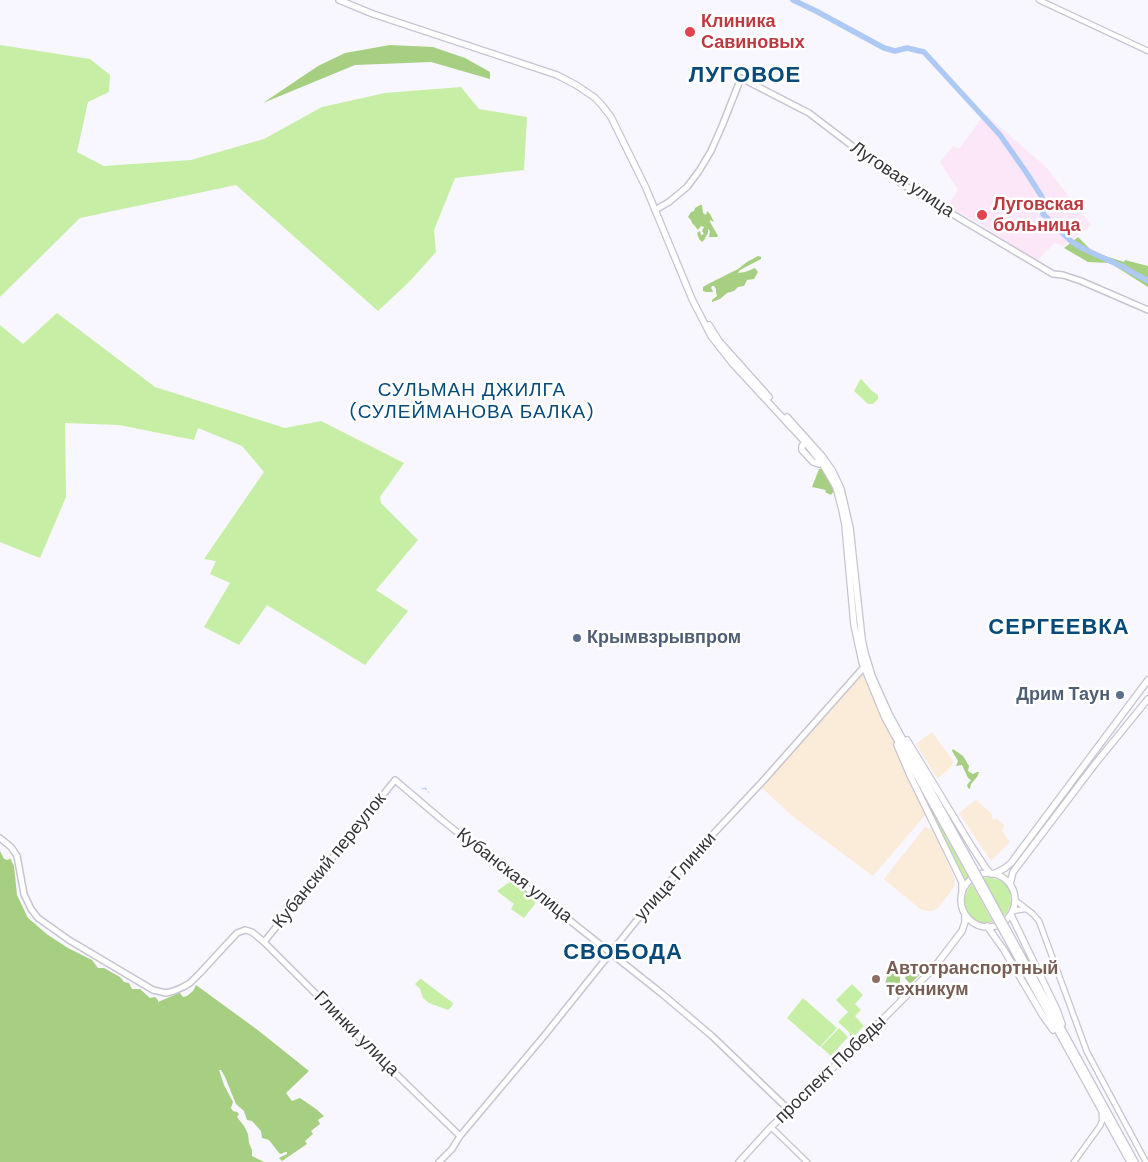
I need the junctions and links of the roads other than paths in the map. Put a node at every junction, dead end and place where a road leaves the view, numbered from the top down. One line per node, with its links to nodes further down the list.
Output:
1 (339, 0): 4 (main road)
2 (1039, 0): 3 (street)
3 (1148, 51)
4 (655, 210): 5 (main road, Луговая улица); 6 (main road)
5 (1148, 310)
6 (806, 441): 7 (main road); 11 (main road)
7 (864, 667): 12 (main road); 28 (main road, улица Глинки)
8 (1148, 680): 9 (main road)
9 (1137, 696): 10 (main road); 16 (main road)
10 (1147, 702): 17 (main road)
11 (893, 720): 15 (main road); 16 (main road)
12 (896, 738): 15 (main road); 18 (main road)
13 (395, 780): 27 (main road, Кубанский переулок); 28 (main road, Кубанская улица)
14 (0, 838): 27 (main road, Глинки улица)
15 (972, 871): 26 (main road, bridge)
16 (992, 874): 17 (main road); 18 (main road)
17 (1010, 884): 19 (main road)
18 (962, 892): 22 (main road)
19 (1015, 900): 20 (street); 21 (main road)
20 (1025, 909): 21 (street); 43 (street)
21 (1012, 913): 24 (main road); 30 (main road)
22 (965, 914): 23 (main road); 25 (main road, проспект Победы)
23 (980, 925): 24 (main road); 25 (main road)
24 (987, 926): 29 (main road)
25 (962, 931): 31 (main road, проспект Победы)
26 (1006, 932): 29 (main road); 30 (main road)
27 (264, 942): 36 (main road, Глинки улица)
28 (611, 952): 31 (main road, Кубанская улица); 36 (main road, улица Глинки)
29 (1065, 1046): 32 (main road)
30 (1072, 1049): 42 (main road)
31 (789, 1110): 33 (main road, проспект Победы)
32 (1102, 1111): 34 (street); 35 (main road)
33 (771, 1128): 38 (main road, проспект Победы); 39 (street)
34 (1098, 1130): 35 (street); 40 (street)
35 (1114, 1133): 41 (main road)
36 (460, 1136): 37 (main road, улица Глинки)
37 (439, 1162)
38 (738, 1162)
39 (807, 1162)
40 (1074, 1162)
41 (1130, 1162)
42 (1135, 1162)
43 (1146, 1162)

